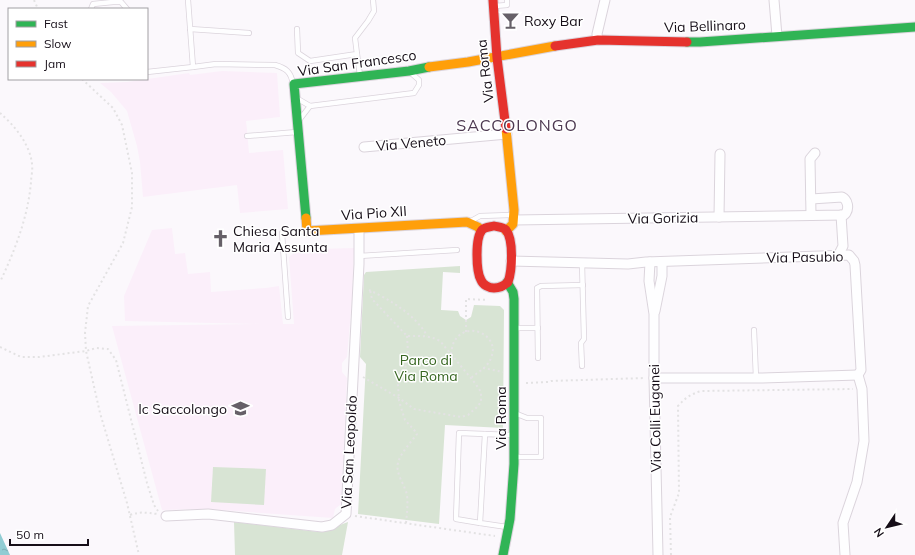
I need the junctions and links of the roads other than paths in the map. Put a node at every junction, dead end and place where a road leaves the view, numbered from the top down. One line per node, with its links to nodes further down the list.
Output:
1 (188, 0): 10 (lane)
2 (373, 0): 15 (lane)
3 (507, 0): 6 (lane)
4 (605, 0): 14 (street)
5 (774, 0): 13 (street)
6 (493, 3): 16 (street, Via Roma)
7 (91, 8): 8 (lane)
8 (126, 8)
9 (915, 27): 13 (street, Via Bellinaro)
10 (190, 29): 12 (lane); 17 (lane)
11 (297, 29): 15 (lane)
12 (250, 33)
13 (776, 36): 14 (street, Via Bellinaro)
14 (598, 40): 16 (street, Via Bellinaro)
15 (358, 54): 20 (lane)
16 (497, 56): 18 (street, Via San Francesco); 25 (street, Via Roma)
17 (192, 67): 19 (lane); 21 (lane)
18 (409, 71): 20 (street, Via San Francesco); 23 (lane)
19 (148, 72)
20 (360, 77): 21 (street, Via San Francesco)
21 (294, 84): 22 (street, Via San Francesco)
22 (294, 94): 23 (lane); 24 (street, Via San Francesco)
23 (310, 106): 24 (lane)
24 (297, 129): 26 (lane); 37 (street, Via San Francesco)
25 (507, 134): 27 (street, Via Veneto); 33 (street, Via Roma)
26 (247, 136)
27 (364, 147)
28 (720, 154): 34 (street)
29 (815, 154): 30 (street)
30 (811, 199): 31 (street); 32 (street)
31 (811, 215): 32 (street, Via Gorizia); 34 (street, Via Gorizia)
32 (841, 215): 41 (street)
33 (514, 217): 34 (street, Via Gorizia); 35 (lane, Via Pio XII); 39 (street)
34 (719, 217)
35 (467, 222): 36 (street, Via Pio XII); 38 (street)
36 (359, 229): 37 (street, Via Pio XII); 42 (street, Via San Leopoldo)
37 (306, 231): 52 (lane, Via Pio XII)
38 (481, 231): 39 (street); 49 (street)
39 (506, 231): 43 (street)
40 (457, 250): 42 (lane)
41 (839, 254): 45 (street, Via Pasubio); 58 (street, Via Pasubio)
42 (359, 260): 65 (street, Via San Leopoldo)
43 (514, 261): 46 (street); 49 (street)
44 (650, 262): 45 (street); 47 (street); 48 (street, Via Colli Euganei)
45 (662, 262): 51 (street)
46 (582, 263): 47 (street); 50 (lane)
47 (628, 264): 48 (street)
48 (649, 280): 51 (street, Via Colli Euganei)
49 (507, 282): 53 (street, Via Roma)
50 (583, 285): 54 (lane); 57 (lane)
51 (654, 314): 59 (street, Via Colli Euganei)
52 (288, 317)
53 (515, 328): 54 (lane); 61 (street, Via Roma)
54 (538, 328): 56 (lane)
55 (754, 330): 60 (lane)
56 (538, 358)
57 (582, 366)
58 (858, 375): 60 (street); 70 (street, Via Pasubio)
59 (654, 378): 60 (street); 69 (street, Via Colli Euganei)
60 (756, 378)
61 (515, 414): 63 (street, Via Roma); 64 (lane)
62 (485, 434): 63 (lane); 66 (lane); 66 (lane)
63 (515, 435): 64 (street, Via Roma)
64 (515, 457): 67 (street, Via Roma)
65 (164, 515)
66 (480, 523): 67 (lane)
67 (509, 527): 68 (street, Via Roma)
68 (503, 555)
69 (658, 555)
70 (845, 555)

